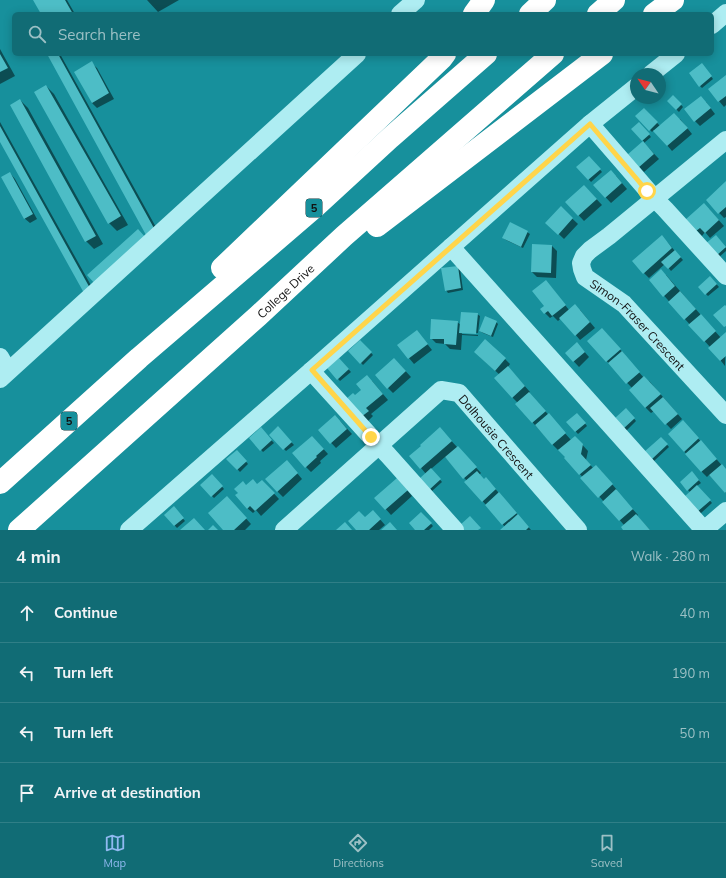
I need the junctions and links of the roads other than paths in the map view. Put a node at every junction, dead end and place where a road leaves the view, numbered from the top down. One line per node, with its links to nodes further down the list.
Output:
1 (416, 0): 6 (street)
2 (484, 0): 7 (highway)
3 (545, 0): 8 (highway)
4 (614, 0): 9 (highway)
5 (673, 0): 10 (highway)
6 (402, 12)
7 (475, 12)
8 (532, 12)
9 (600, 12)
10 (657, 12)
11 (726, 14): 12 (street)
12 (714, 23)
13 (355, 56): 28 (street)
14 (443, 56): 27 (highway)
15 (484, 56): 27 (highway, 5)
16 (551, 56): 26 (highway, College Drive)
17 (599, 56): 26 (highway)
18 (674, 56): 19 (street)
19 (658, 68)
20 (630, 91): 21 (street)
21 (590, 124): 23 (street); 24 (street)
22 (726, 140): 23 (street, Simon-Fraser Crescent)
23 (655, 199): 25 (street); 30 (street, Simon-Fraser Crescent)
24 (451, 247): 29 (street); 40 (street)
25 (725, 273)
26 (258, 316): 37 (highway, College Drive)
27 (139, 358): 33 (highway, 5)
28 (3, 369)
29 (312, 370): 32 (street); 38 (street)
30 (720, 397): 31 (street, Simon-Fraser Crescent)
31 (726, 416)
32 (380, 446): 35 (street); 36 (street, Dalhousie Crescent); 39 (street, Dalhousie Crescent)
33 (0, 483)
34 (726, 511): 40 (street)
35 (445, 527)
36 (574, 529)
37 (19, 530)
38 (129, 530)
39 (284, 530)
40 (704, 530)

